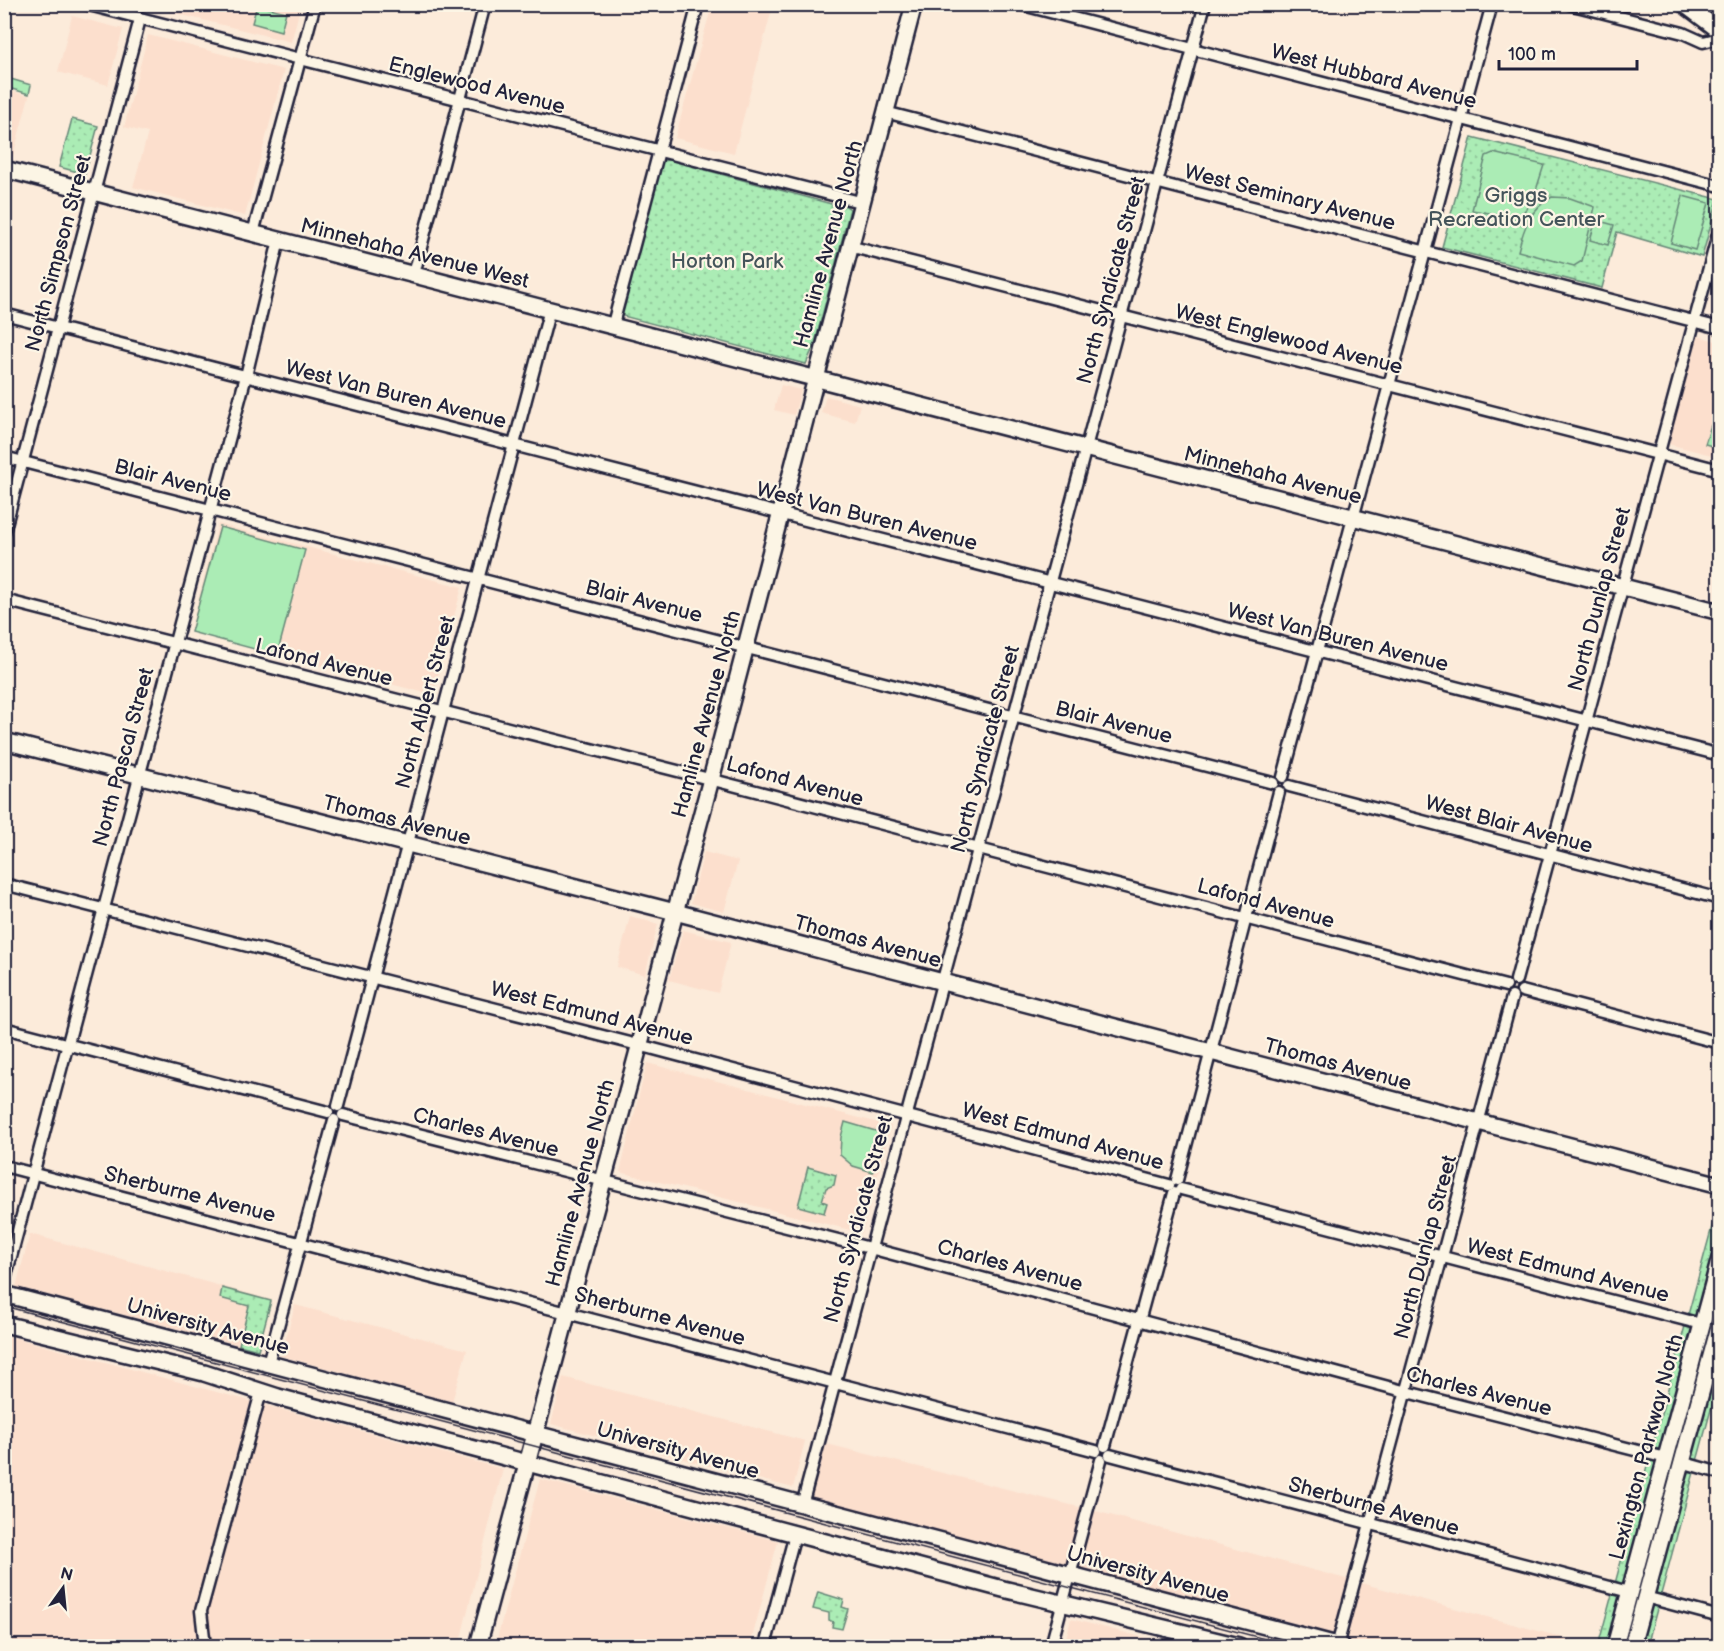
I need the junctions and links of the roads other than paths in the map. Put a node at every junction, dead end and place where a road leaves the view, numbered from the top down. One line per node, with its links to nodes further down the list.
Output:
1 (85, 4): 11 (street, Englewood Avenue)
2 (315, 4): 15 (street)
3 (485, 4): 16 (street)
4 (698, 4): 19 (street)
5 (914, 4): 17 (street, Hamline Avenue North)
6 (1019, 4): 14 (street, West Hubbard Avenue)
7 (1205, 4): 14 (street, North Syndicate Street)
8 (1492, 4): 18 (street)
9 (1569, 4): 13 (street)
10 (1684, 4): 12 (street)
11 (140, 19): 15 (street, Englewood Avenue); 23 (street, North Simpson Street)
12 (1719, 31)
13 (1719, 38)
14 (1192, 50): 18 (street, West Hubbard Avenue); 21 (street, North Syndicate Street)
15 (300, 60): 16 (street, Englewood Avenue); 26 (street)
16 (460, 101): 19 (street, Englewood Avenue); 30 (street)
17 (885, 112): 21 (street, West Seminary Avenue); 24 (street, Hamline Avenue North)
18 (1461, 118): 22 (street, West Hubbard Avenue); 29 (street)
19 (658, 151): 24 (street, Englewood Avenue); 35 (street)
20 (4, 169): 23 (street, Minnehaha Avenue West)
21 (1157, 183): 29 (street, West Seminary Avenue); 33 (street, North Syndicate Street)
22 (1719, 186)
23 (94, 192): 26 (street, Minnehaha Avenue West); 36 (street, North Simpson Street)
24 (860, 202): 28 (street, Hamline Avenue North)
25 (1719, 227): 34 (street, North Dunlap Street)
26 (253, 233): 27 (street, Minnehaha Avenue West)
27 (279, 240): 30 (street, Minnehaha Avenue West); 38 (street, North Pascal Street)
28 (849, 246): 33 (street, West Englewood Avenue); 39 (street, Hamline Avenue North)
29 (1426, 252): 34 (street, West Seminary Avenue); 40 (street)
30 (414, 274): 31 (street, Minnehaha Avenue West)
31 (550, 309): 35 (street, Minnehaha Avenue West); 41 (street, North Albert Street)
32 (4, 314): 36 (street, West Van Buren Avenue)
33 (1121, 316): 40 (street, West Englewood Avenue); 42 (street, North Syndicate Street)
34 (1694, 321): 37 (street, West Seminary Avenue); 43 (street, North Dunlap Street)
35 (613, 324): 39 (street, Minnehaha Avenue West)
36 (58, 328): 38 (street, West Van Buren Avenue); 45 (street, North Simpson Street)
37 (1719, 328)
38 (246, 376): 41 (street, West Van Buren Avenue); 47 (street, North Pascal Street)
39 (816, 378): 42 (street, Minnehaha Avenue); 48 (street, Hamline Avenue North)
40 (1390, 385): 43 (street, West Englewood Avenue); 49 (street)
41 (514, 444): 48 (street, West Van Buren Avenue); 51 (street, North Albert Street)
42 (1085, 449): 49 (street, Minnehaha Avenue); 52 (street, North Syndicate Street)
43 (1659, 454): 46 (street, West Englewood Avenue); 53 (street, North Dunlap Street)
44 (4, 457): 45 (street, Blair Avenue)
45 (23, 461): 47 (street, Blair Avenue); 50 (street, North Simpson Street)
46 (1719, 470)
47 (210, 509): 51 (street, Blair Avenue); 56 (street, North Pascal Street)
48 (781, 514): 52 (street, West Van Buren Avenue); 57 (street, Hamline Avenue North)
49 (1353, 518): 53 (street, Minnehaha Avenue); 58 (street)
50 (4, 532)
51 (478, 579): 57 (street, Blair Avenue); 59 (street, North Albert Street)
52 (1050, 583): 58 (street, West Van Buren Avenue); 60 (street, North Syndicate Street)
53 (1622, 587): 55 (street, Minnehaha Avenue); 61 (street, North Dunlap Street)
54 (4, 600): 56 (street, Lafond Avenue)
55 (1719, 612)
56 (173, 644): 59 (street, Lafond Avenue); 64 (street, North Pascal Street)
57 (746, 647): 60 (street, Blair Avenue); 65 (street, Hamline Avenue North)
58 (1317, 652): 61 (street, West Van Buren Avenue); 66 (street)
59 (443, 713): 65 (street, Lafond Avenue); 67 (street, North Albert Street)
60 (1014, 716): 66 (street, Blair Avenue); 68 (street, North Syndicate Street)
61 (1586, 722): 63 (street, West Van Buren Avenue); 69 (street, North Dunlap Street)
62 (4, 741): 64 (street, Thomas Avenue)
63 (1719, 755)
64 (139, 775): 67 (street, Thomas Avenue); 72 (street, North Pascal Street)
65 (711, 779): 68 (street, Lafond Avenue); 73 (street, Hamline Avenue North)
66 (1281, 784): 69 (street, West Blair Avenue); 74 (street)
67 (407, 844): 73 (street, Thomas Avenue); 75 (street, North Albert Street)
68 (978, 849): 74 (street, Lafond Avenue); 77 (street, North Syndicate Street)
69 (1550, 855): 71 (street, West Blair Avenue); 76 (street, North Dunlap Street)
70 (4, 884): 72 (street, West Edmund Avenue)
71 (1719, 899)
72 (103, 909): 75 (street, West Edmund Avenue); 83 (street, North Pascal Street)
73 (675, 912): 77 (street, Thomas Avenue); 84 (street, Hamline Avenue North)
74 (1246, 918): 78 (street, Lafond Avenue); 85 (street)
75 (371, 976): 84 (street, West Edmund Avenue); 86 (street, North Albert Street)
76 (1516, 980): 78 (street); 79 (street)
77 (942, 982): 85 (street, Thomas Avenue); 87 (street, North Syndicate Street)
78 (1506, 986): 80 (street)
79 (1522, 991): 80 (street); 82 (street)
80 (1512, 997): 88 (street, North Dunlap Street)
81 (4, 1028): 83 (street, Charles Avenue)
82 (1719, 1043)
83 (67, 1044): 86 (street, Charles Avenue); 90 (street, North Pascal Street)
84 (639, 1045): 87 (street, West Edmund Avenue); 91 (street, Hamline Avenue North)
85 (1210, 1052): 88 (street, Thomas Avenue); 93 (street)
86 (336, 1113): 91 (street, Charles Avenue); 94 (street, North Albert Street)
87 (906, 1114): 93 (street, West Edmund Avenue); 95 (street, North Syndicate Street)
88 (1478, 1123): 92 (street, Thomas Avenue); 96 (street, North Dunlap Street)
89 (4, 1166): 90 (street, Sherburne Avenue)
90 (33, 1173): 94 (street, Sherburne Avenue); 98 (street, North Pascal Street)
91 (603, 1182): 95 (street, Charles Avenue); 100 (street, Hamline Avenue North)
92 (1719, 1185)
93 (1175, 1187): 96 (street, West Edmund Avenue); 101 (street)
94 (300, 1242): 100 (street, Sherburne Avenue); 105 (street, North Albert Street)
95 (870, 1248): 101 (street, Charles Avenue); 106 (street, North Syndicate Street)
96 (1442, 1258): 103 (street, West Edmund Avenue); 108 (street, North Dunlap Street)
97 (1719, 1258): 103 (street, Lexington Parkway North)
98 (4, 1283)
99 (4, 1294): 105 (street, University Avenue)
100 (567, 1312): 106 (street, Sherburne Avenue); 109 (street, Hamline Avenue North)
101 (1139, 1320): 108 (street, Charles Avenue); 110 (street)
102 (4, 1324): 107 (street)
103 (1701, 1324): 111 (street, Lexington Parkway North)
104 (1719, 1327): 112 (street, Lexington Parkway North)
105 (268, 1363): 109 (street, University Avenue)
106 (835, 1382): 110 (street, Sherburne Avenue); 115 (street, North Syndicate Street)
107 (261, 1392): 113 (street); 124 (street)
108 (1407, 1392): 111 (street, Charles Avenue); 116 (street, North Dunlap Street)
109 (534, 1434): 113 (street, Hamline Avenue North); 115 (street, University Avenue)
110 (1103, 1453): 116 (street, Sherburne Avenue); 118 (street)
111 (1666, 1458): 119 (street, Lexington Parkway North)
112 (1681, 1462): 114 (street); 120 (street, Lexington Parkway North)
113 (525, 1463): 117 (street); 125 (street)
114 (1719, 1473)
115 (802, 1504): 118 (street, University Avenue)
116 (1371, 1526): 119 (street, Sherburne Avenue); 123 (street, North Dunlap Street)
117 (795, 1534): 121 (street); 126 (street)
118 (1070, 1576): 121 (street); 123 (street, University Avenue)
119 (1629, 1592): 129 (street, Lexington Parkway North)
120 (1645, 1597): 122 (street); 130 (street, Lexington Parkway North)
121 (1063, 1604): 127 (street); 128 (street)
122 (1719, 1617)
123 (1339, 1646)
124 (205, 1647)
125 (478, 1647)
126 (765, 1647)
127 (1051, 1647)
128 (1239, 1647)
129 (1615, 1647)
130 (1632, 1647)

